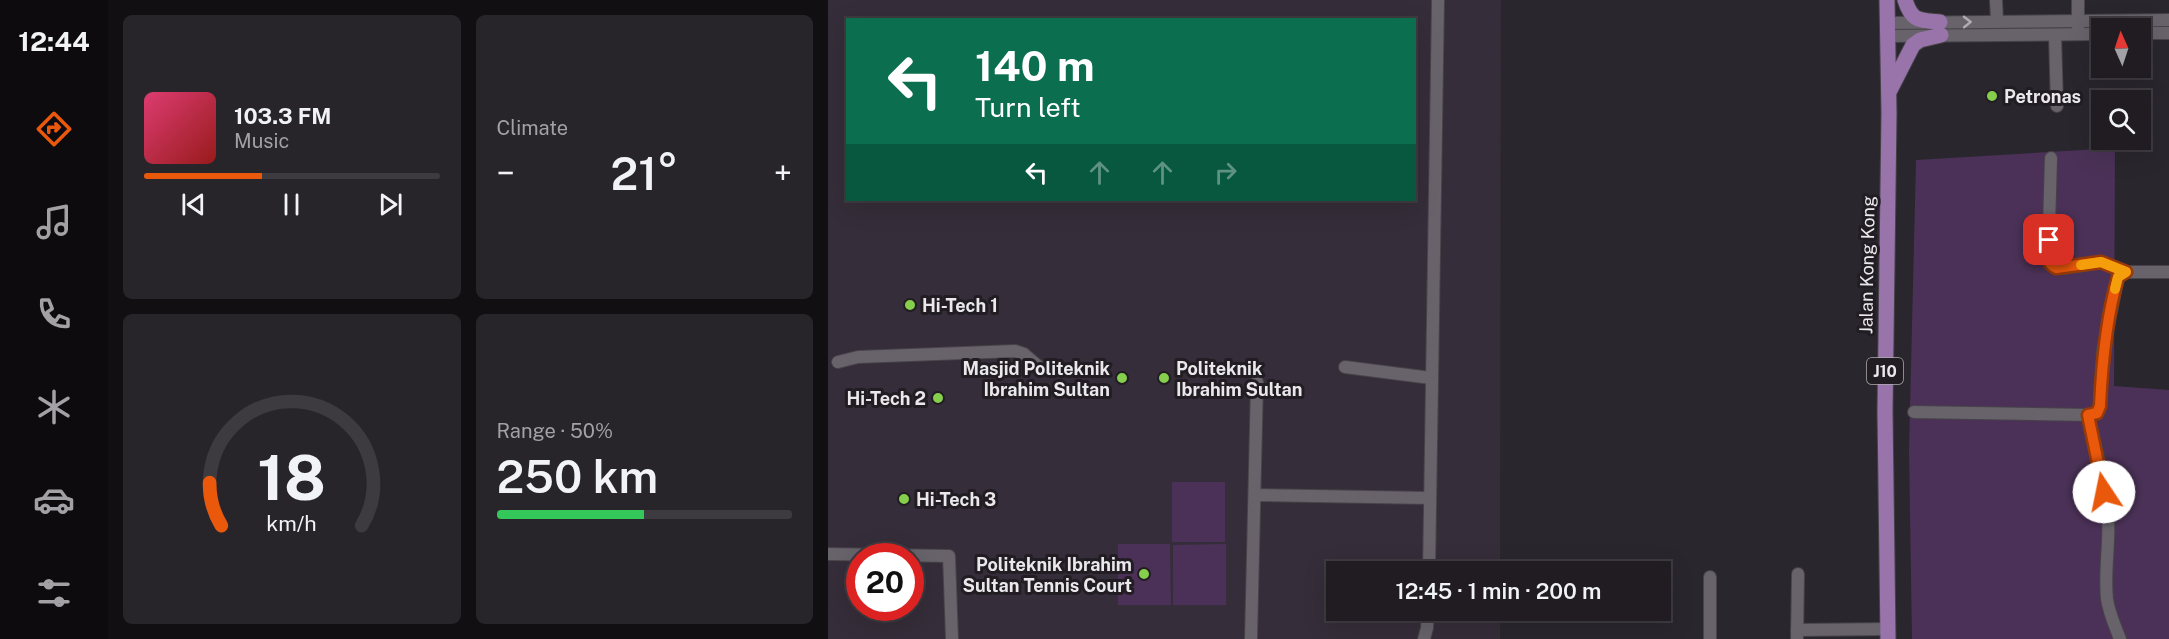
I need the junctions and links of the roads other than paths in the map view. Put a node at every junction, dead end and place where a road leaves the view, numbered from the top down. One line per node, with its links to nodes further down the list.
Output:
1 (1438, 0): 24 (street)
2 (1887, 0): 10 (main road, Jalan Kong Kong / J10)
3 (1905, 0): 9 (main road)
4 (1996, 0): 8 (street)
5 (2078, 0): 6 (street)
6 (2078, 20): 7 (street); 8 (street); 13 (street)
7 (2169, 20)
8 (1997, 21): 9 (street, one-way to 8)
9 (1941, 28): 10 (street); 15 (street); 16 (main road)
10 (1888, 29): 16 (main road, Jalan Kong Kong / J10)
11 (2151, 33): 12 (street)
12 (2169, 33)
13 (2079, 34): 14 (street); 15 (street)
14 (2091, 34)
15 (2055, 35): 17 (street)
16 (1888, 93): 35 (main road, Jalan Kong Kong / J10)
17 (2057, 106)
18 (2051, 158): 19 (street)
19 (2126, 272): 20 (street); 27 (street)
20 (2169, 273)
21 (838, 362): 22 (street)
22 (1038, 366)
23 (1345, 367): 24 (street)
24 (1431, 378): 29 (street)
25 (1257, 382): 28 (street)
26 (1914, 412): 27 (street)
27 (2088, 415): 41 (street)
28 (1254, 495): 29 (street); 38 (street)
29 (1430, 498): 31 (street)
30 (828, 554): 37 (street)
31 (1429, 561)
32 (1798, 574): 36 (street)
33 (1710, 577): 40 (street)
34 (1427, 621): 39 (street)
35 (1888, 634): 36 (street)
36 (1797, 635)
37 (952, 639)
38 (1251, 639)
39 (1424, 639)
40 (1710, 639)
41 (2120, 639)

